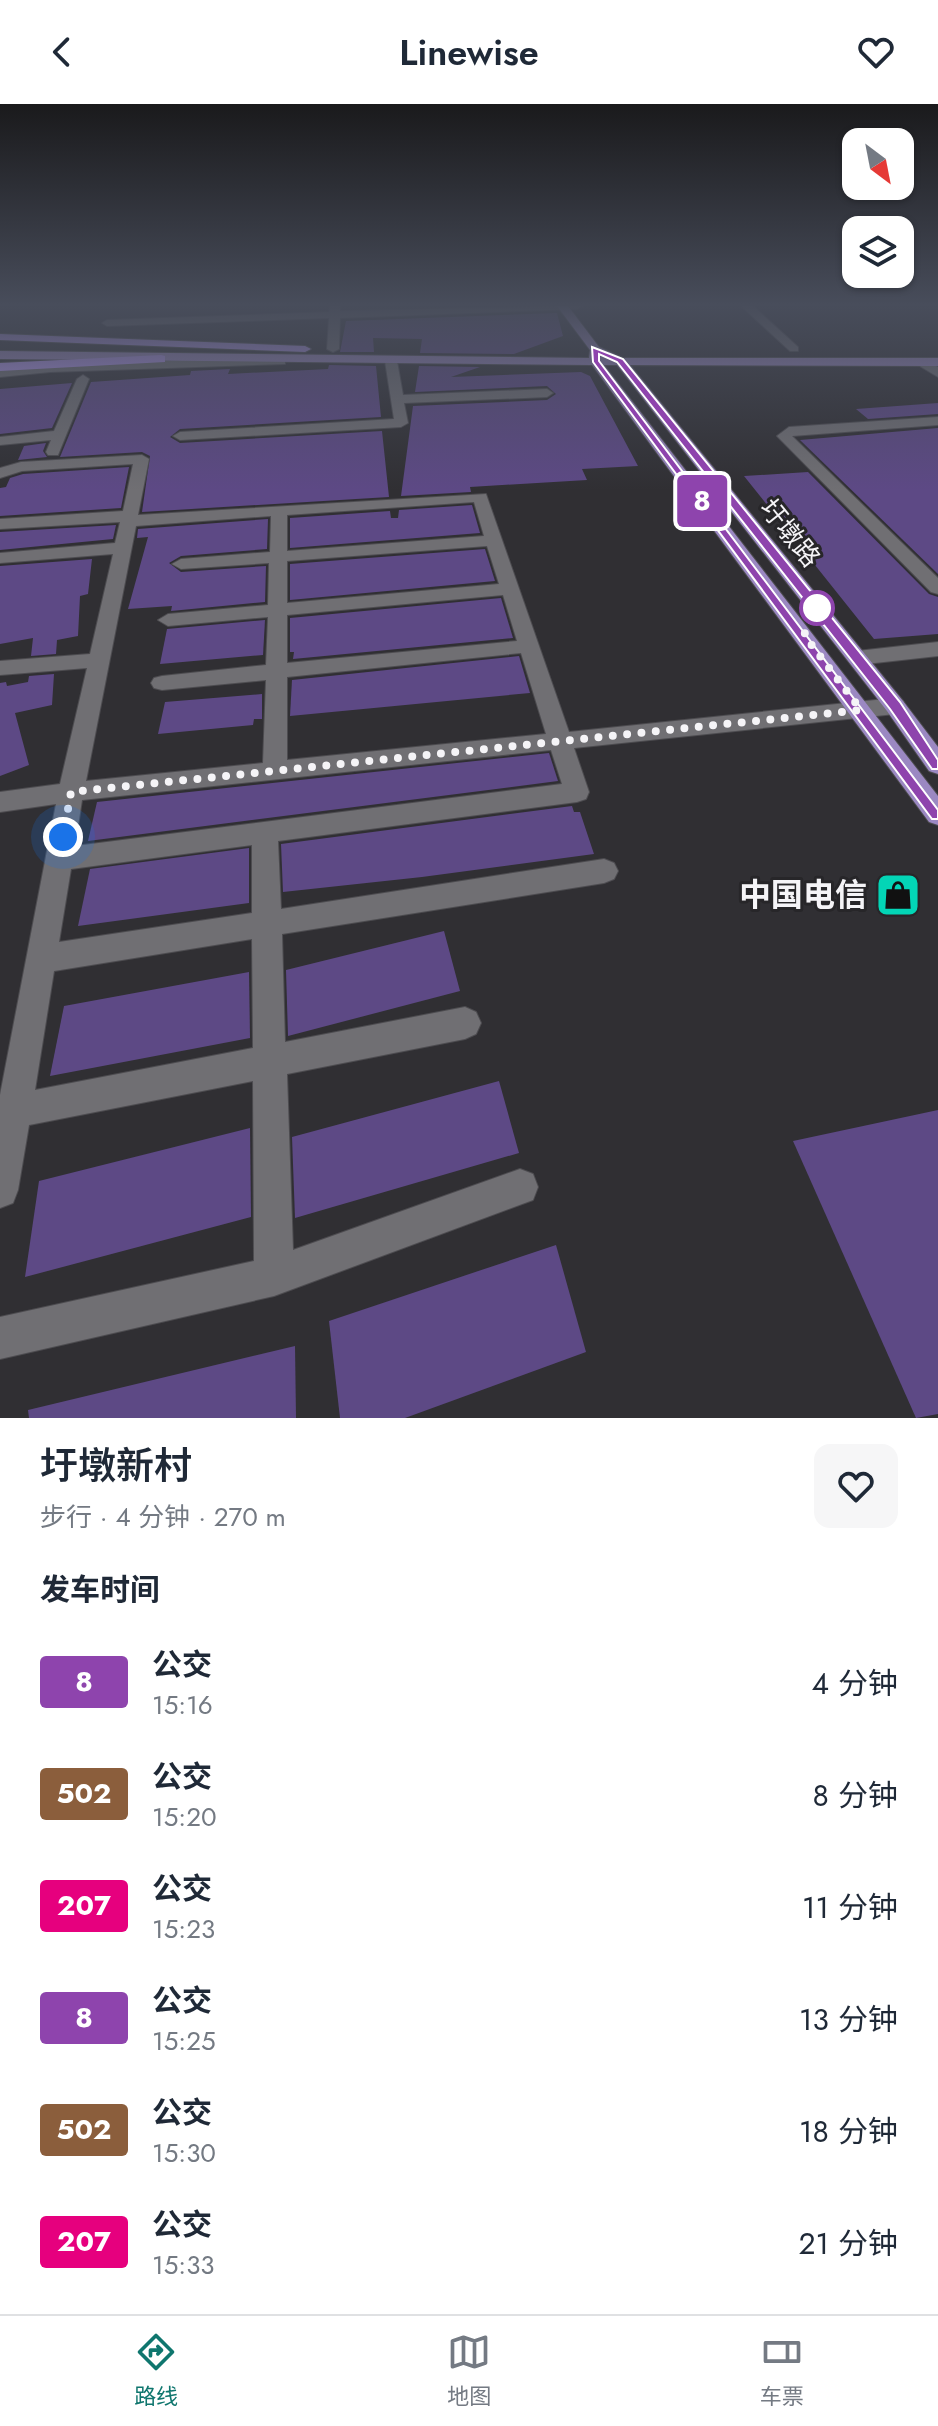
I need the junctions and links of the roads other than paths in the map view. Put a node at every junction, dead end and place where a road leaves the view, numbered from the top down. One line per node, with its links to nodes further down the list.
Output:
1 (51, 367): 7 (highway)
2 (65, 367): 7 (street)
3 (149, 367): 8 (street)
4 (392, 367): 11 (street)
5 (604, 367): 39 (main road, 圩墩路)
6 (625, 367): 34 (main road, 圩墩路)
7 (0, 370)
8 (83, 379): 9 (street); 13 (street)
9 (0, 385)
10 (547, 393): 11 (street)
11 (397, 399): 14 (street)
12 (938, 421): 26 (street)
13 (60, 435): 15 (street); 16 (street)
14 (180, 436)
15 (0, 441)
16 (53, 452)
17 (0, 473): 19 (street)
18 (279, 511): 19 (street); 21 (street); 23 (street)
19 (130, 518): 20 (street); 22 (street)
20 (0, 524)
21 (494, 540): 23 (street); 27 (street)
22 (123, 548): 24 (street); 32 (street)
23 (278, 556): 25 (street); 28 (street)
24 (0, 558)
25 (181, 564)
26 (938, 588)
27 (510, 589): 28 (street); 30 (street)
28 (278, 609): 29 (street); 36 (street)
29 (168, 620)
30 (529, 646): 36 (street); 40 (street)
31 (938, 649): 34 (street)
32 (99, 660): 35 (street); 43 (street)
33 (938, 663): 34 (street)
34 (862, 665): 38 (main road, 圩墩路)
35 (0, 668)
36 (277, 672): 37 (street); 42 (street)
37 (162, 683)
38 (895, 706): 39 (street); 41 (main road, 圩墩路)
39 (861, 710): 40 (street); 45 (main road, 圩墩路)
40 (560, 741): 42 (street); 46 (street)
41 (938, 765)
42 (275, 771): 43 (street)
43 (71, 792): 44 (street); 47 (street)
44 (0, 802)
45 (938, 815)
46 (265, 832): 47 (street); 49 (street)
47 (59, 859): 50 (street)
48 (604, 871): 49 (street)
49 (267, 924): 50 (street); 52 (street)
50 (41, 959): 53 (street)
51 (465, 1023): 52 (street)
52 (270, 1061): 53 (street); 56 (street)
53 (14, 1111): 55 (street)
54 (520, 1187): 56 (street)
55 (0, 1190)
56 (274, 1276): 57 (street)
57 (0, 1338)

